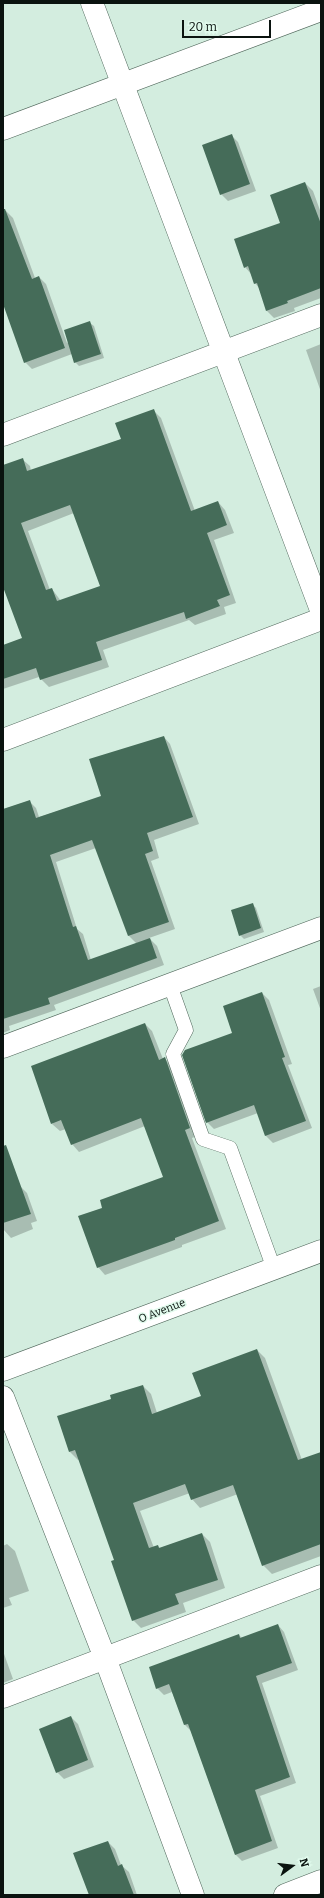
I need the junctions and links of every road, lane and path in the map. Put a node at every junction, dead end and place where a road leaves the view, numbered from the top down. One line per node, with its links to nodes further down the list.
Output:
1 (92, 3): 3 (main road)
2 (321, 10): 3 (main road)
3 (122, 84): 4 (main road); 6 (main road)
4 (3, 129)
5 (321, 315): 6 (main road)
6 (224, 351): 7 (main road); 8 (main road)
7 (3, 435)
8 (321, 610)
9 (321, 619): 10 (main road)
10 (3, 740)
11 (321, 928): 12 (main road)
12 (170, 985): 13 (main road); 15 (lane)
13 (3, 1047)
14 (321, 1251): 15 (main road, O Avenue)
15 (274, 1269): 16 (main road, O Avenue)
16 (3, 1370)
17 (3, 1397): 19 (main road)
18 (321, 1576): 19 (main road)
19 (105, 1658): 20 (main road); 22 (main road)
20 (3, 1697)
21 (321, 1881): 23 (main road)
22 (193, 1895)
23 (285, 1895)

